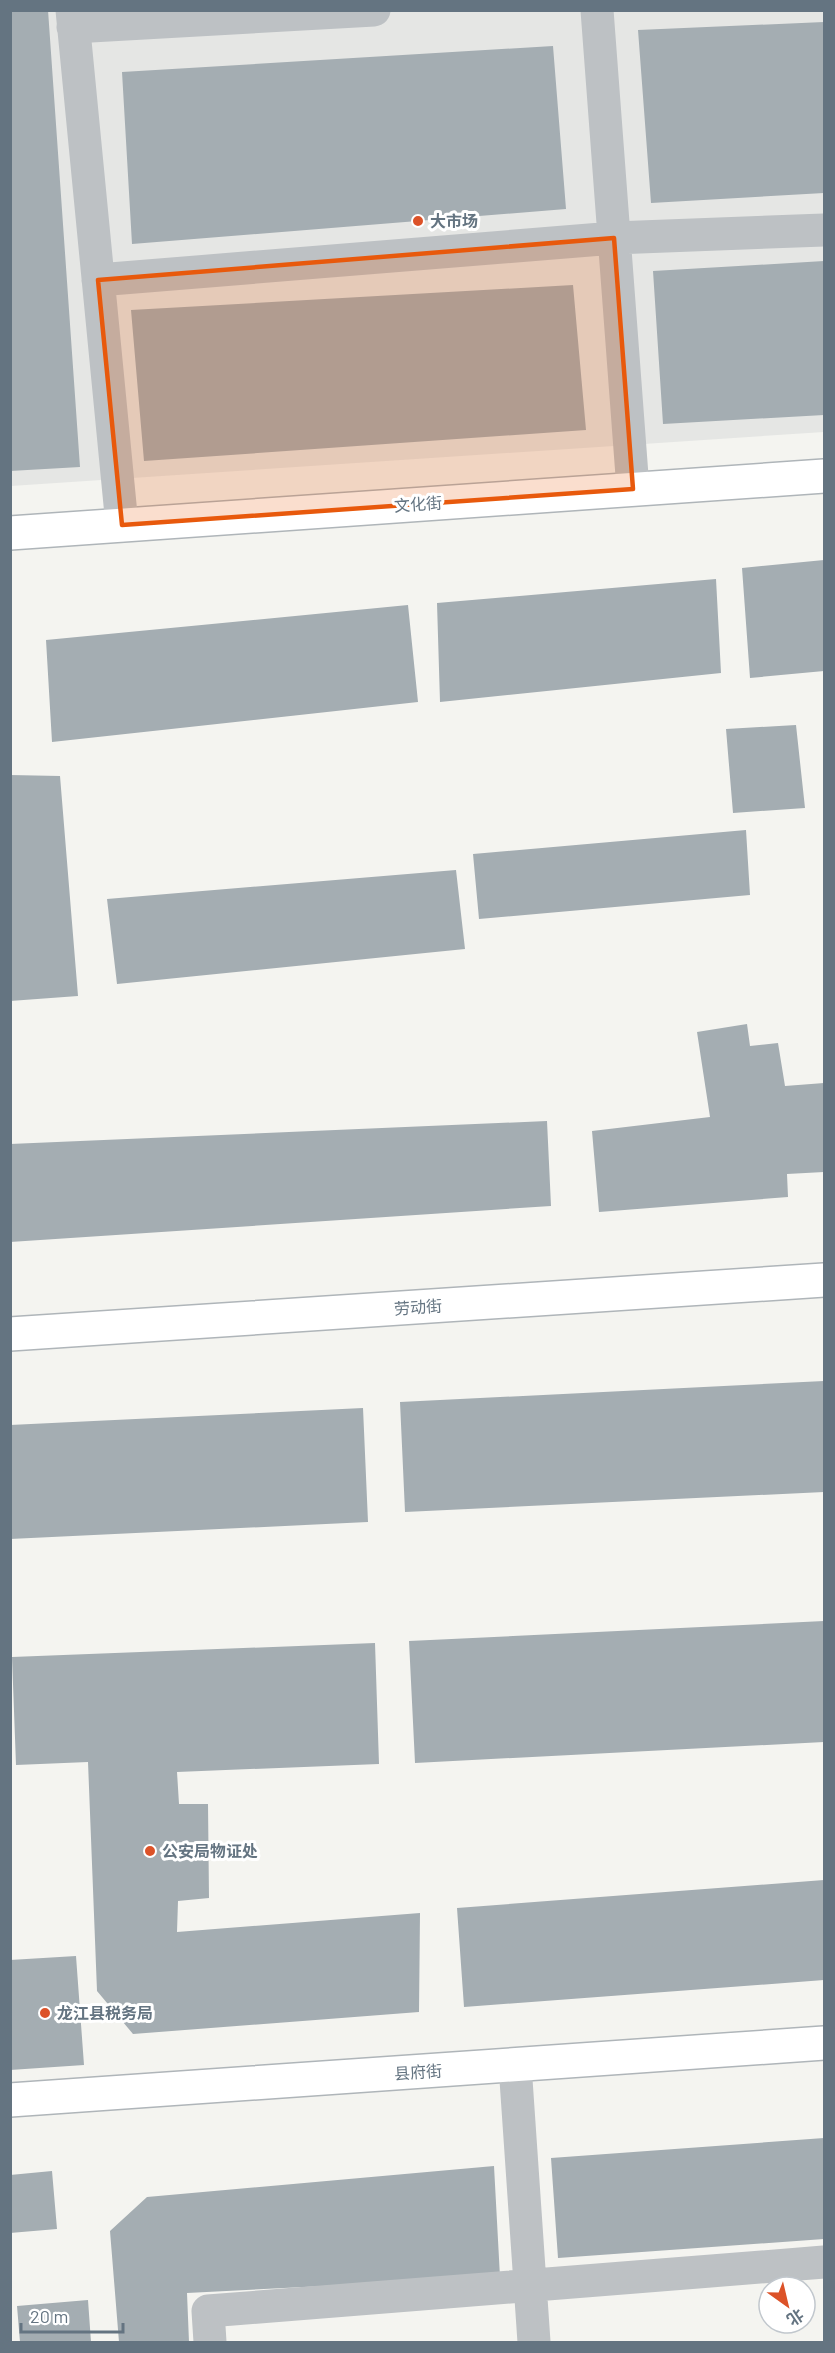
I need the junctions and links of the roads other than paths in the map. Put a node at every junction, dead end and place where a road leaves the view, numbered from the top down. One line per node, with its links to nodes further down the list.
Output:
1 (374, 10): 3 (street)
2 (597, 10): 5 (street)
3 (72, 19): 6 (street)
4 (825, 230): 5 (street)
5 (614, 238): 6 (street); 8 (street)
6 (98, 280): 9 (street)
7 (825, 476): 8 (street, 文化街)
8 (633, 489): 9 (street, 文化街)
9 (122, 525): 10 (street, 文化街)
10 (10, 533)
11 (825, 1280): 12 (street, 劳动街)
12 (10, 1334)
13 (825, 2043): 14 (street, 县府街)
14 (515, 2065): 15 (street, 县府街); 17 (street)
15 (10, 2100)
16 (825, 2262): 17 (street)
17 (528, 2285): 18 (street); 19 (street)
18 (210, 2343)
19 (534, 2343)

